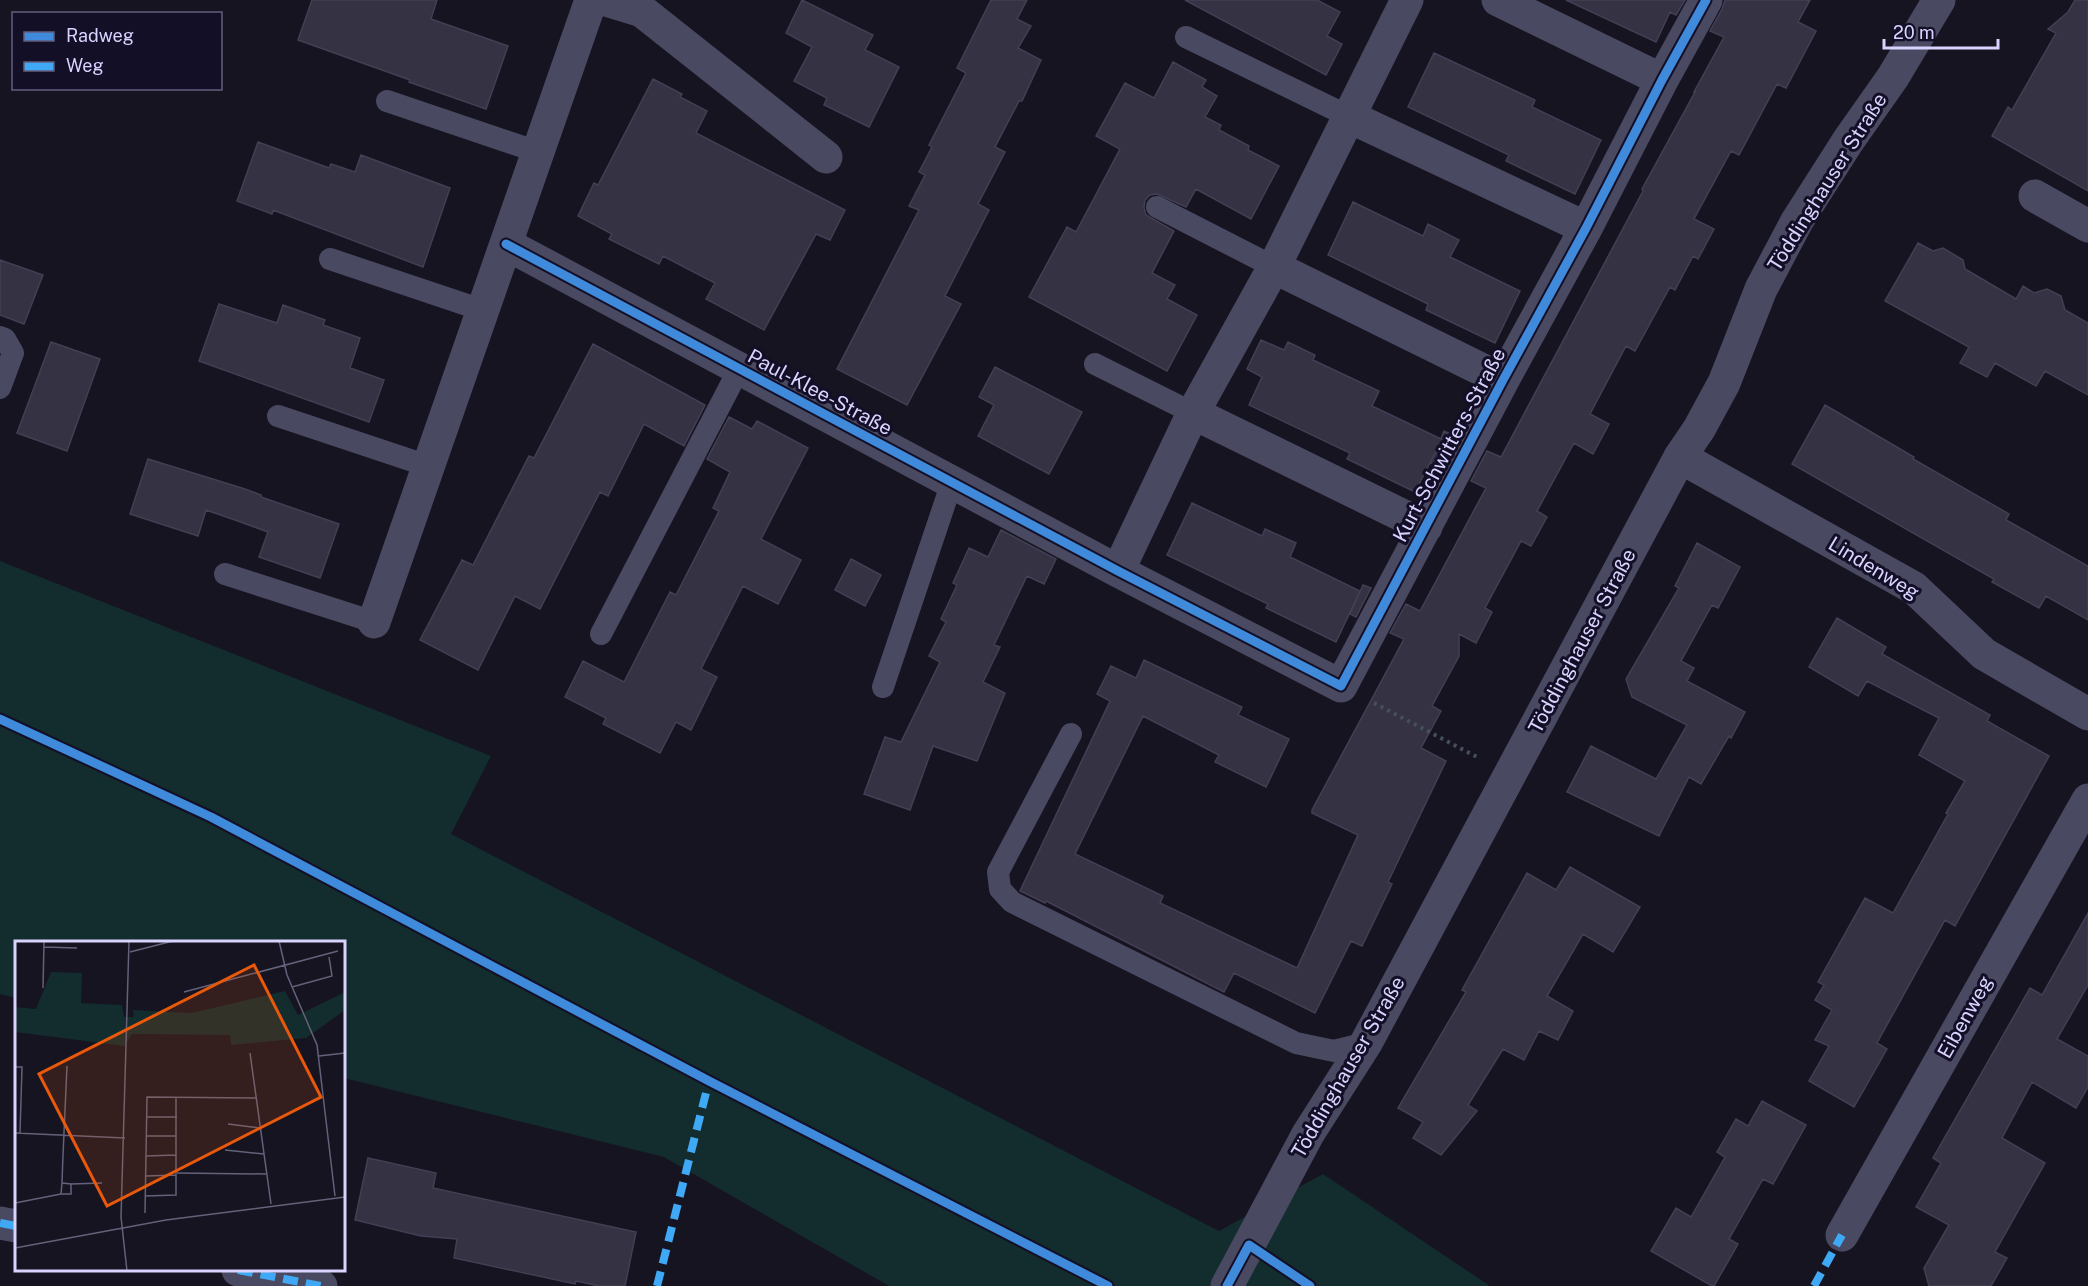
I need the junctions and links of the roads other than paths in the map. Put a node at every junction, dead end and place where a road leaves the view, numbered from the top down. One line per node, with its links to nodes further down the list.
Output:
1 (591, 0): 11 (street)
2 (606, 0): 12 (street)
3 (1407, 0): 10 (street)
4 (1498, 0): 8 (street)
5 (1706, 0): 8 (street, Kurt-Schwitters-Straße)
6 (1940, 0): 28 (street, Töddinghauser Straße)
7 (1186, 37): 10 (lane)
8 (1662, 80): 16 (street, Kurt-Schwitters-Straße)
9 (387, 101): 11 (lane)
10 (1350, 117): 16 (street); 19 (street)
11 (538, 152): 17 (street)
12 (826, 158)
13 (2035, 196): 15 (street)
14 (1156, 207): 19 (lane, Kurt-Schwitters-Straße)
15 (2088, 226)
16 (1586, 228): 24 (street, Kurt-Schwitters-Straße)
17 (506, 244): 20 (street); 23 (street, Paul-Klee-Straße)
18 (330, 259): 20 (lane)
19 (1274, 267): 24 (street, Kurt-Schwitters-Straße); 26 (street)
20 (483, 310): 29 (street)
21 (0, 338): 25 (lane)
22 (1095, 364): 26 (lane, Kurt-Schwitters-Straße)
23 (739, 369): 30 (street, Paul-Klee-Straße); 35 (lane, Paul-Klee-Straße)
24 (1503, 380): 31 (street, Kurt-Schwitters-Straße)
25 (0, 388)
26 (1193, 413): 31 (street, Kurt-Schwitters-Straße); 32 (street)
27 (278, 416): 29 (lane)
28 (1680, 457): 37 (street, Lindenweg); 40 (street, Töddinghauser Straße)
29 (428, 466): 34 (street)
30 (952, 482): 32 (street, Paul-Klee-Straße); 36 (lane)
31 (1426, 527): 32 (street, Kurt-Schwitters-Straße)
32 (1118, 572)
33 (225, 574): 34 (lane)
34 (374, 622)
35 (601, 634)
36 (883, 687)
37 (2088, 714)
38 (1071, 734): 40 (lane)
39 (2088, 800): 43 (street, Eibenweg)
40 (1366, 1043): 46 (street, Töddinghauser Straße)
41 (0, 1222): 42 (street)
42 (15, 1226)
43 (1842, 1235)
44 (248, 1271): 45 (street)
45 (321, 1286)
46 (1227, 1286)

